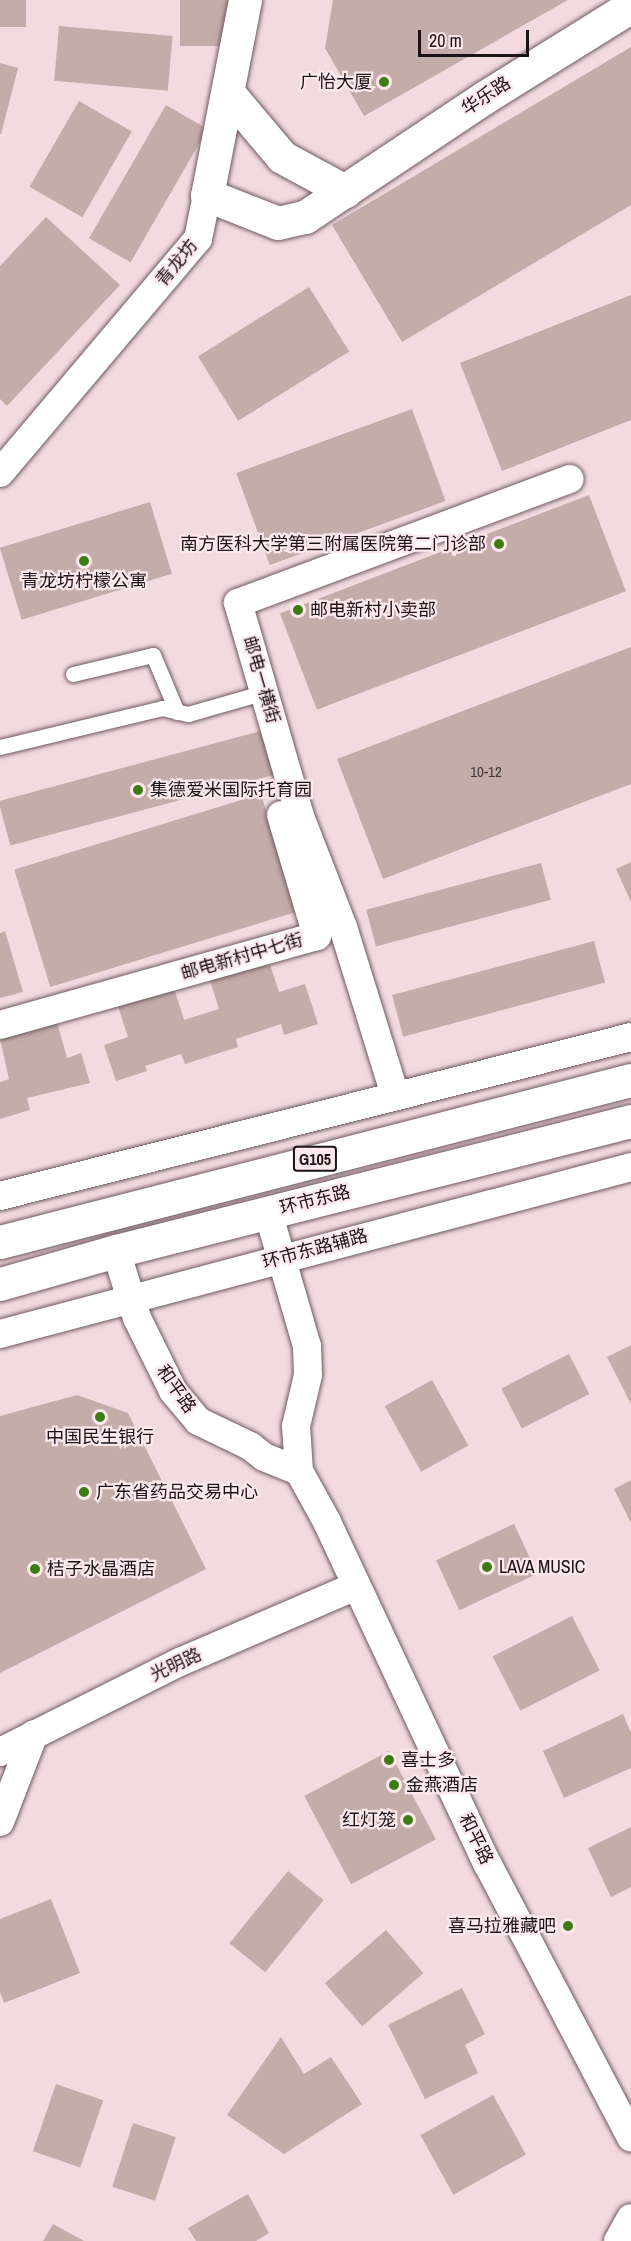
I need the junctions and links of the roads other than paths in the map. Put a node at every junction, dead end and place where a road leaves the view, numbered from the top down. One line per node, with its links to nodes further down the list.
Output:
1 (245, 0): 3 (main road, 青龙坊)
2 (631, 6): 4 (main road, 华乐路)
3 (229, 94): 4 (main road); 5 (main road, 青龙坊)
4 (345, 190): 5 (main road, 华乐路)
5 (207, 195): 6 (street, 青龙坊)
6 (0, 473)
7 (570, 479): 9 (street, 邮电一横街)
8 (73, 674): 10 (lane)
9 (265, 692): 10 (lane); 12 (street, 邮电一横街)
10 (177, 712): 11 (lane)
11 (0, 747)
12 (287, 770): 13 (street, 邮电新村中七街); 16 (street, 邮电一横街)
13 (0, 1025)
14 (631, 1037): 16 (street)
15 (631, 1080): 21 (main road, G105)
16 (395, 1095): 19 (street)
17 (631, 1121): 20 (main road, 环市东路 / G105)
18 (631, 1167): 23 (street, 环市东路辅路)
19 (0, 1196)
20 (268, 1212): 22 (main road, 环市东路 / G105); 23 (street, 和平路)
21 (0, 1242)
22 (117, 1251): 24 (main road, 环市东路 / G105); 25 (street, 和平路)
23 (282, 1257): 25 (street, 环市东路辅路); 27 (street, 和平路)
24 (0, 1284)
25 (129, 1298): 26 (street, 环市东路辅路); 27 (street, 和平路)
26 (0, 1334)
27 (299, 1471): 28 (street, 和平路)
28 (356, 1586): 29 (street, 光明路); 32 (street, 和平路)
29 (34, 1734): 30 (street, 光明路); 31 (street)
30 (0, 1752)
31 (0, 1822)
32 (631, 2137)
33 (631, 2218): 34 (street)
34 (618, 2241)

